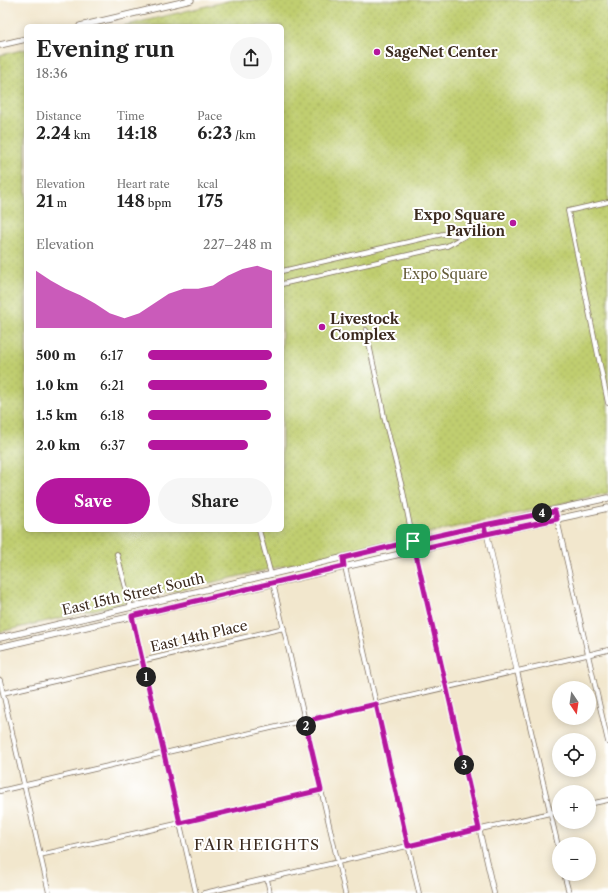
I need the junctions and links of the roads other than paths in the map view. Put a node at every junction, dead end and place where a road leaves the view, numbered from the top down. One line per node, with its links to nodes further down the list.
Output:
1 (191, 0): 2 (main road)
2 (97, 24)
3 (24, 39): 4 (main road)
4 (0, 45)
5 (608, 202): 9 (street)
6 (284, 271): 7 (street)
7 (284, 284)
8 (366, 330): 17 (street)
9 (608, 403)
10 (608, 498): 12 (main road)
11 (608, 508): 13 (main road)
12 (555, 511): 13 (main road); 14 (main road)
13 (557, 519): 16 (main road); 30 (street)
14 (484, 525): 16 (street); 17 (main road)
15 (260, 532): 22 (street)
16 (486, 534): 18 (main road); 32 (street)
17 (413, 541): 18 (main road); 20 (main road)
18 (415, 550): 21 (main road, East 15th Street South); 34 (street)
19 (117, 554): 24 (street)
20 (343, 558): 21 (street); 22 (main road, East 15th Street South)
21 (344, 566): 23 (main road, East 15th Street South); 36 (street)
22 (271, 575): 23 (main road); 24 (main road, East 15th Street South)
23 (273, 583): 25 (main road, East 15th Street South); 26 (street)
24 (131, 607): 25 (main road); 27 (main road, East 15th Street South)
25 (132, 616): 28 (main road, East 15th Street South); 31 (street)
26 (284, 628): 31 (street, East 14th Place); 37 (street)
27 (0, 638)
28 (0, 647)
29 (608, 650): 30 (street)
30 (588, 655): 32 (street); 38 (street)
31 (142, 661): 35 (street, East 14th Place); 39 (street)
32 (517, 671): 34 (street); 45 (street)
33 (0, 680): 35 (street)
34 (446, 688): 36 (street); 47 (street)
35 (3, 693): 40 (street)
36 (376, 704): 37 (street); 49 (street)
37 (305, 721): 39 (street); 41 (street)
38 (608, 742)
39 (163, 753): 40 (street); 46 (street)
40 (24, 786): 42 (street); 50 (street)
41 (321, 790): 46 (street); 51 (street)
42 (0, 791)
43 (608, 800): 44 (street)
44 (596, 803)
45 (550, 813): 47 (street); 48 (street)
46 (180, 823): 50 (street); 55 (street)
47 (479, 829): 49 (street); 60 (street)
48 (556, 837)
49 (408, 846): 51 (street); 59 (street)
50 (40, 855): 54 (street)
51 (337, 862): 52 (street); 58 (street)
52 (267, 879): 56 (street); 57 (street)
53 (566, 881): 61 (street)
54 (49, 893)
55 (196, 893)
56 (204, 893)
57 (270, 893)
58 (344, 893)
59 (419, 893)
60 (494, 893)
61 (569, 893)

